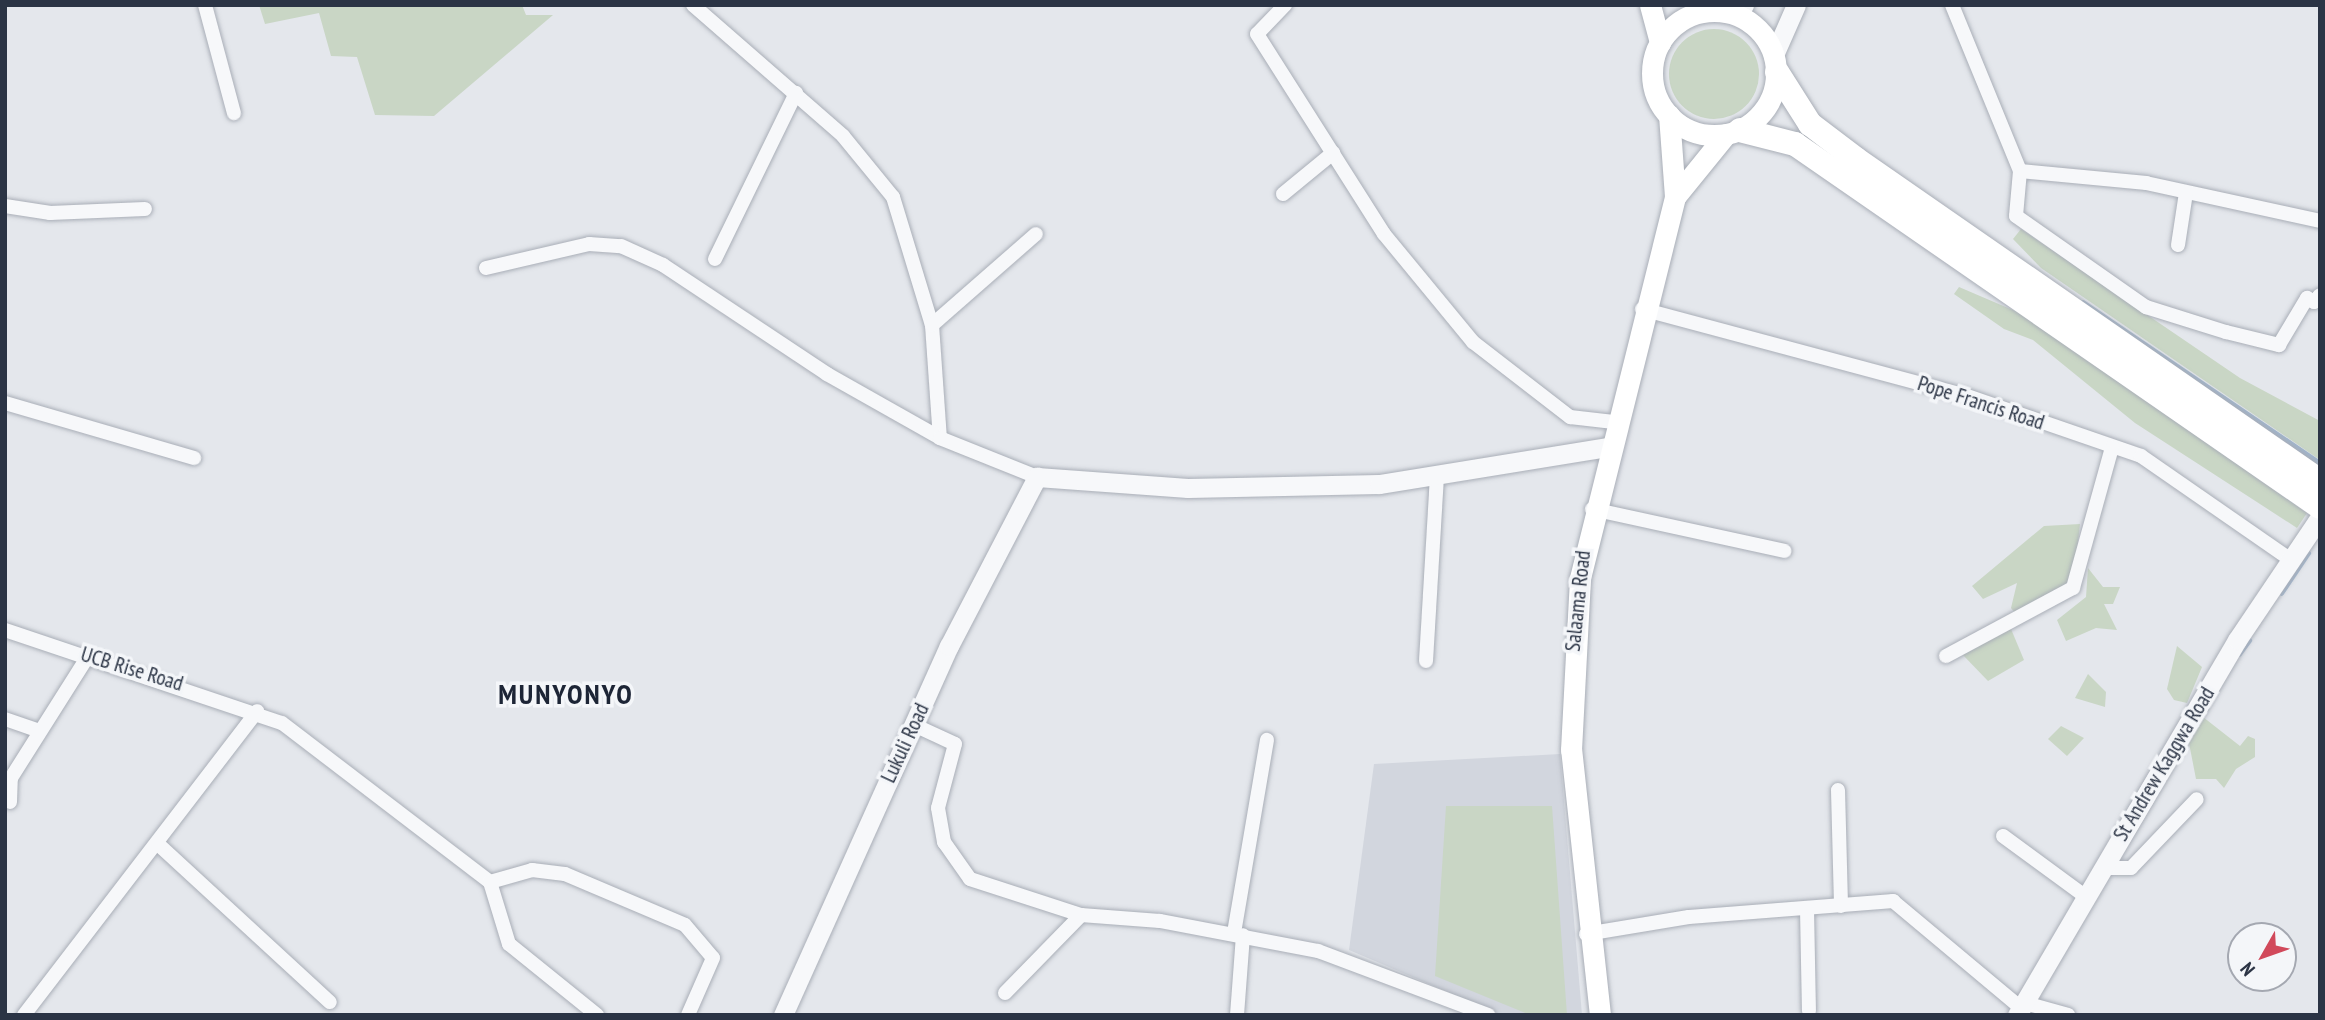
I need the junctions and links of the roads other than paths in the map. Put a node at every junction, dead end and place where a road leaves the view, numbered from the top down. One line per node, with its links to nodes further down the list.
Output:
1 (205, 5): 11 (street)
2 (693, 5): 10 (street)
3 (1285, 5): 14 (street)
4 (1650, 5): 8 (main road)
5 (1796, 5): 9 (street)
6 (1952, 5): 15 (street)
7 (1722, 8): 8 (main road); 9 (main road)
8 (1660, 43): 12 (main road)
9 (1775, 63): 13 (main road); 37 (highway)
10 (796, 93): 24 (street); 28 (street)
11 (233, 113)
12 (1669, 115): 13 (main road); 18 (main road, Salaama Road)
13 (1733, 132): 18 (main road, Salaama Road); 38 (highway)
14 (1333, 153): 17 (street); 30 (street)
15 (2020, 171): 16 (street); 26 (street)
16 (2186, 193): 21 (street); 23 (street)
17 (1283, 194)
18 (1675, 197): 27 (main road, Salaama Road)
19 (5, 206): 20 (street)
20 (145, 209)
21 (2320, 221)
22 (1037, 234): 28 (street)
23 (2178, 245)
24 (715, 258)
25 (486, 268): 31 (street)
26 (2320, 295)
27 (1642, 309): 30 (main road, Salaama Road); 33 (street, Pope Francis Road)
28 (932, 326): 31 (street)
29 (5, 403): 34 (street)
30 (1614, 422): 32 (main road, Salaama Road)
31 (940, 438): 35 (street)
32 (1608, 447): 36 (street); 39 (main road, Salaama Road)
33 (2112, 447): 42 (street, Pope Francis Road); 45 (street)
34 (194, 458)
35 (1037, 477): 36 (street); 49 (street, Lukuli Road)
36 (1437, 477): 46 (street)
37 (2320, 481)
38 (2320, 507)
39 (1592, 509): 41 (street); 64 (main road, Salaama Road)
40 (2320, 517): 42 (street, St Andrew Kaggwa Road)
41 (1783, 551)
42 (2291, 561): 57 (street, St Andrew Kaggwa Road)
43 (5, 630): 44 (street, UCB Rise Road)
44 (88, 656): 47 (street, UCB Rise Road); 50 (street)
45 (1946, 656)
46 (1426, 661)
47 (257, 711): 56 (street); 58 (street, UCB Rise Road)
48 (5, 719): 50 (street)
49 (914, 725): 62 (street); 73 (street, Lukuli Road)
50 (40, 731): 54 (street)
51 (1267, 740): 63 (street)
52 (1838, 790): 60 (street)
53 (2197, 799): 57 (street)
54 (10, 802)
55 (2003, 836): 59 (street)
56 (159, 845): 66 (street); 70 (street)
57 (2103, 868): 59 (street, St Andrew Kaggwa Road)
58 (490, 882): 71 (street); 72 (street)
59 (2086, 897): 67 (street, St Andrew Kaggwa Road)
60 (1841, 906): 61 (street); 67 (street)
61 (1807, 909): 64 (street); 69 (street)
62 (1081, 915): 63 (street); 65 (street)
63 (1239, 934): 68 (street); 74 (street)
64 (1586, 934): 76 (main road, Salaama Road)
65 (1005, 993)
66 (330, 1002)
67 (2021, 1009): 77 (street)
68 (1464, 1010): 75 (street)
69 (1809, 1010)
70 (28, 1013)
71 (597, 1015)
72 (688, 1015)
73 (783, 1015)
74 (1237, 1015)
75 (1488, 1015)
76 (1600, 1015)
77 (2068, 1015)

